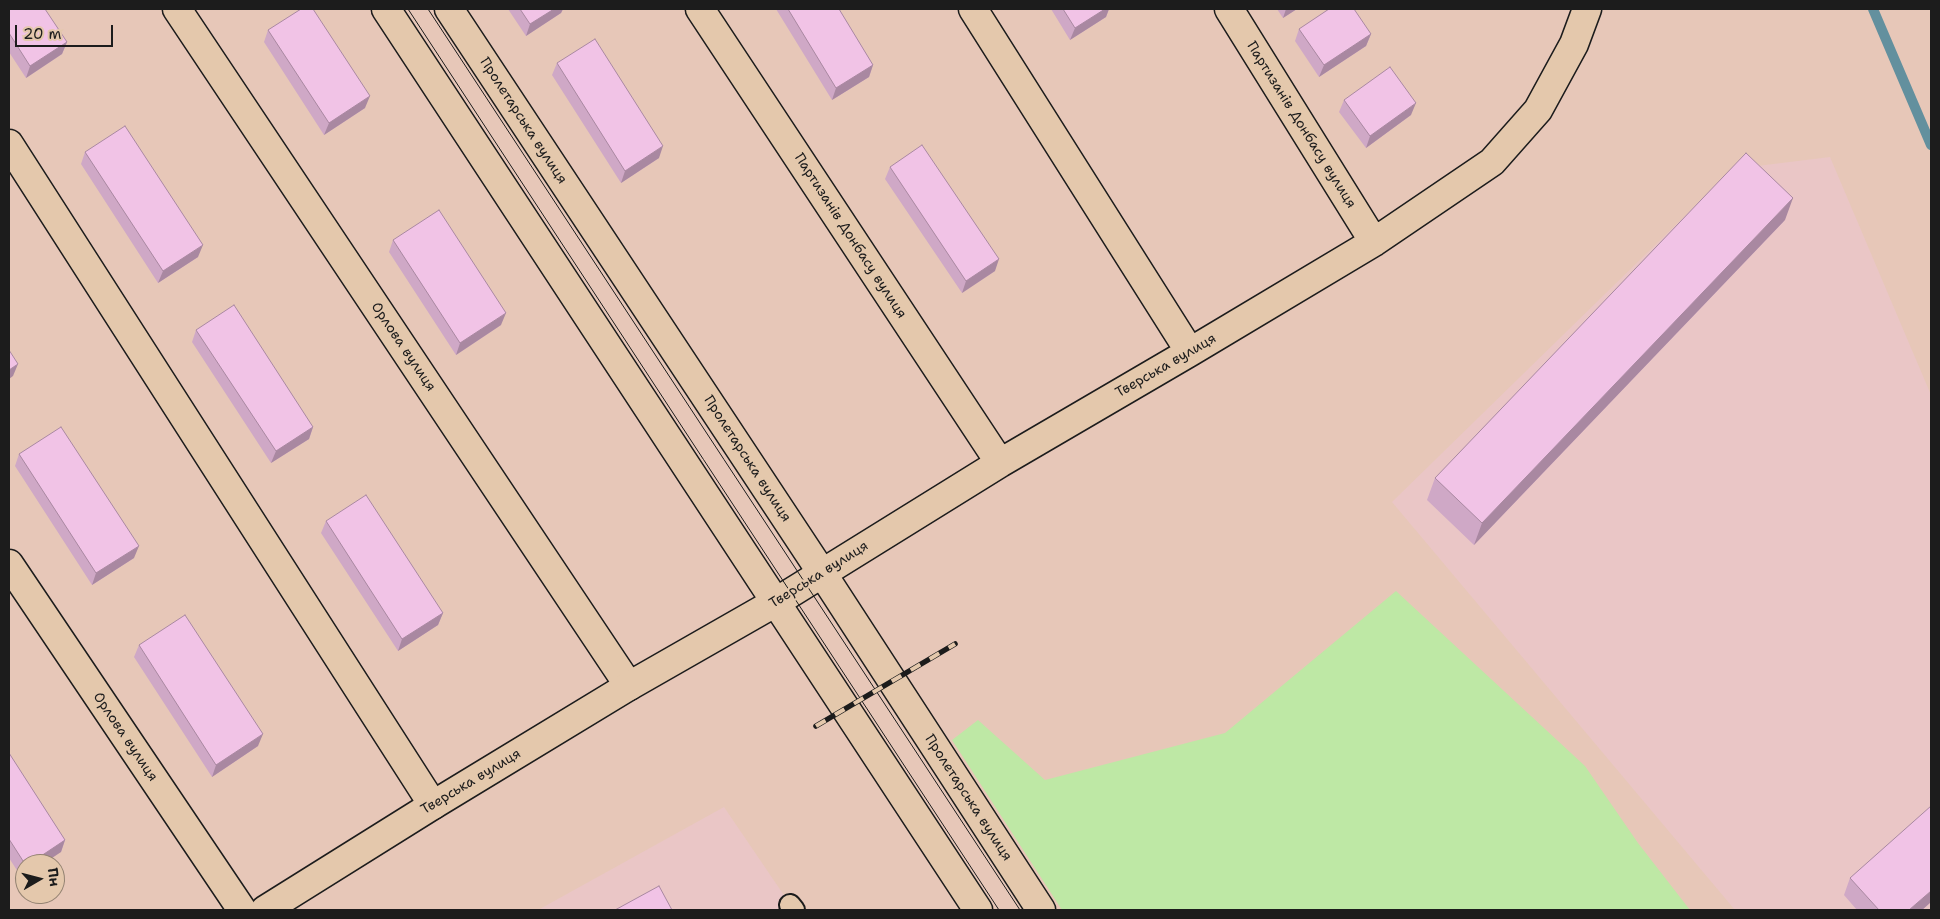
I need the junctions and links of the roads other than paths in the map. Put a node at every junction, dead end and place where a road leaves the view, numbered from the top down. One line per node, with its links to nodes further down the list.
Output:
1 (177, 9): 15 (street, Орлова вулиця)
2 (386, 9): 14 (street)
3 (449, 9): 13 (street, Пролетарська вулиця)
4 (700, 9): 11 (street, Партизанів Донбасу вулиця)
5 (973, 9): 10 (street)
6 (1229, 9): 9 (street, Партизанів Донбасу вулиця)
7 (1587, 9): 9 (street, Тверська вулиця)
8 (9, 144): 16 (street)
9 (1374, 242): 10 (street, Тверська вулиця)
10 (1190, 352): 11 (street, Тверська вулиця)
11 (1000, 463): 13 (street, Тверська вулиця)
12 (9, 564): 17 (street, Орлова вулиця)
13 (822, 573): 14 (street, Тверська вулиця); 20 (street, Пролетарська вулиця)
14 (776, 602): 15 (street, Тверська вулиця); 19 (street)
15 (629, 686): 16 (street, Тверська вулиця)
16 (433, 805): 18 (street, Тверська вулиця)
17 (242, 910)
18 (265, 910)
19 (978, 910)
20 (1041, 910)

